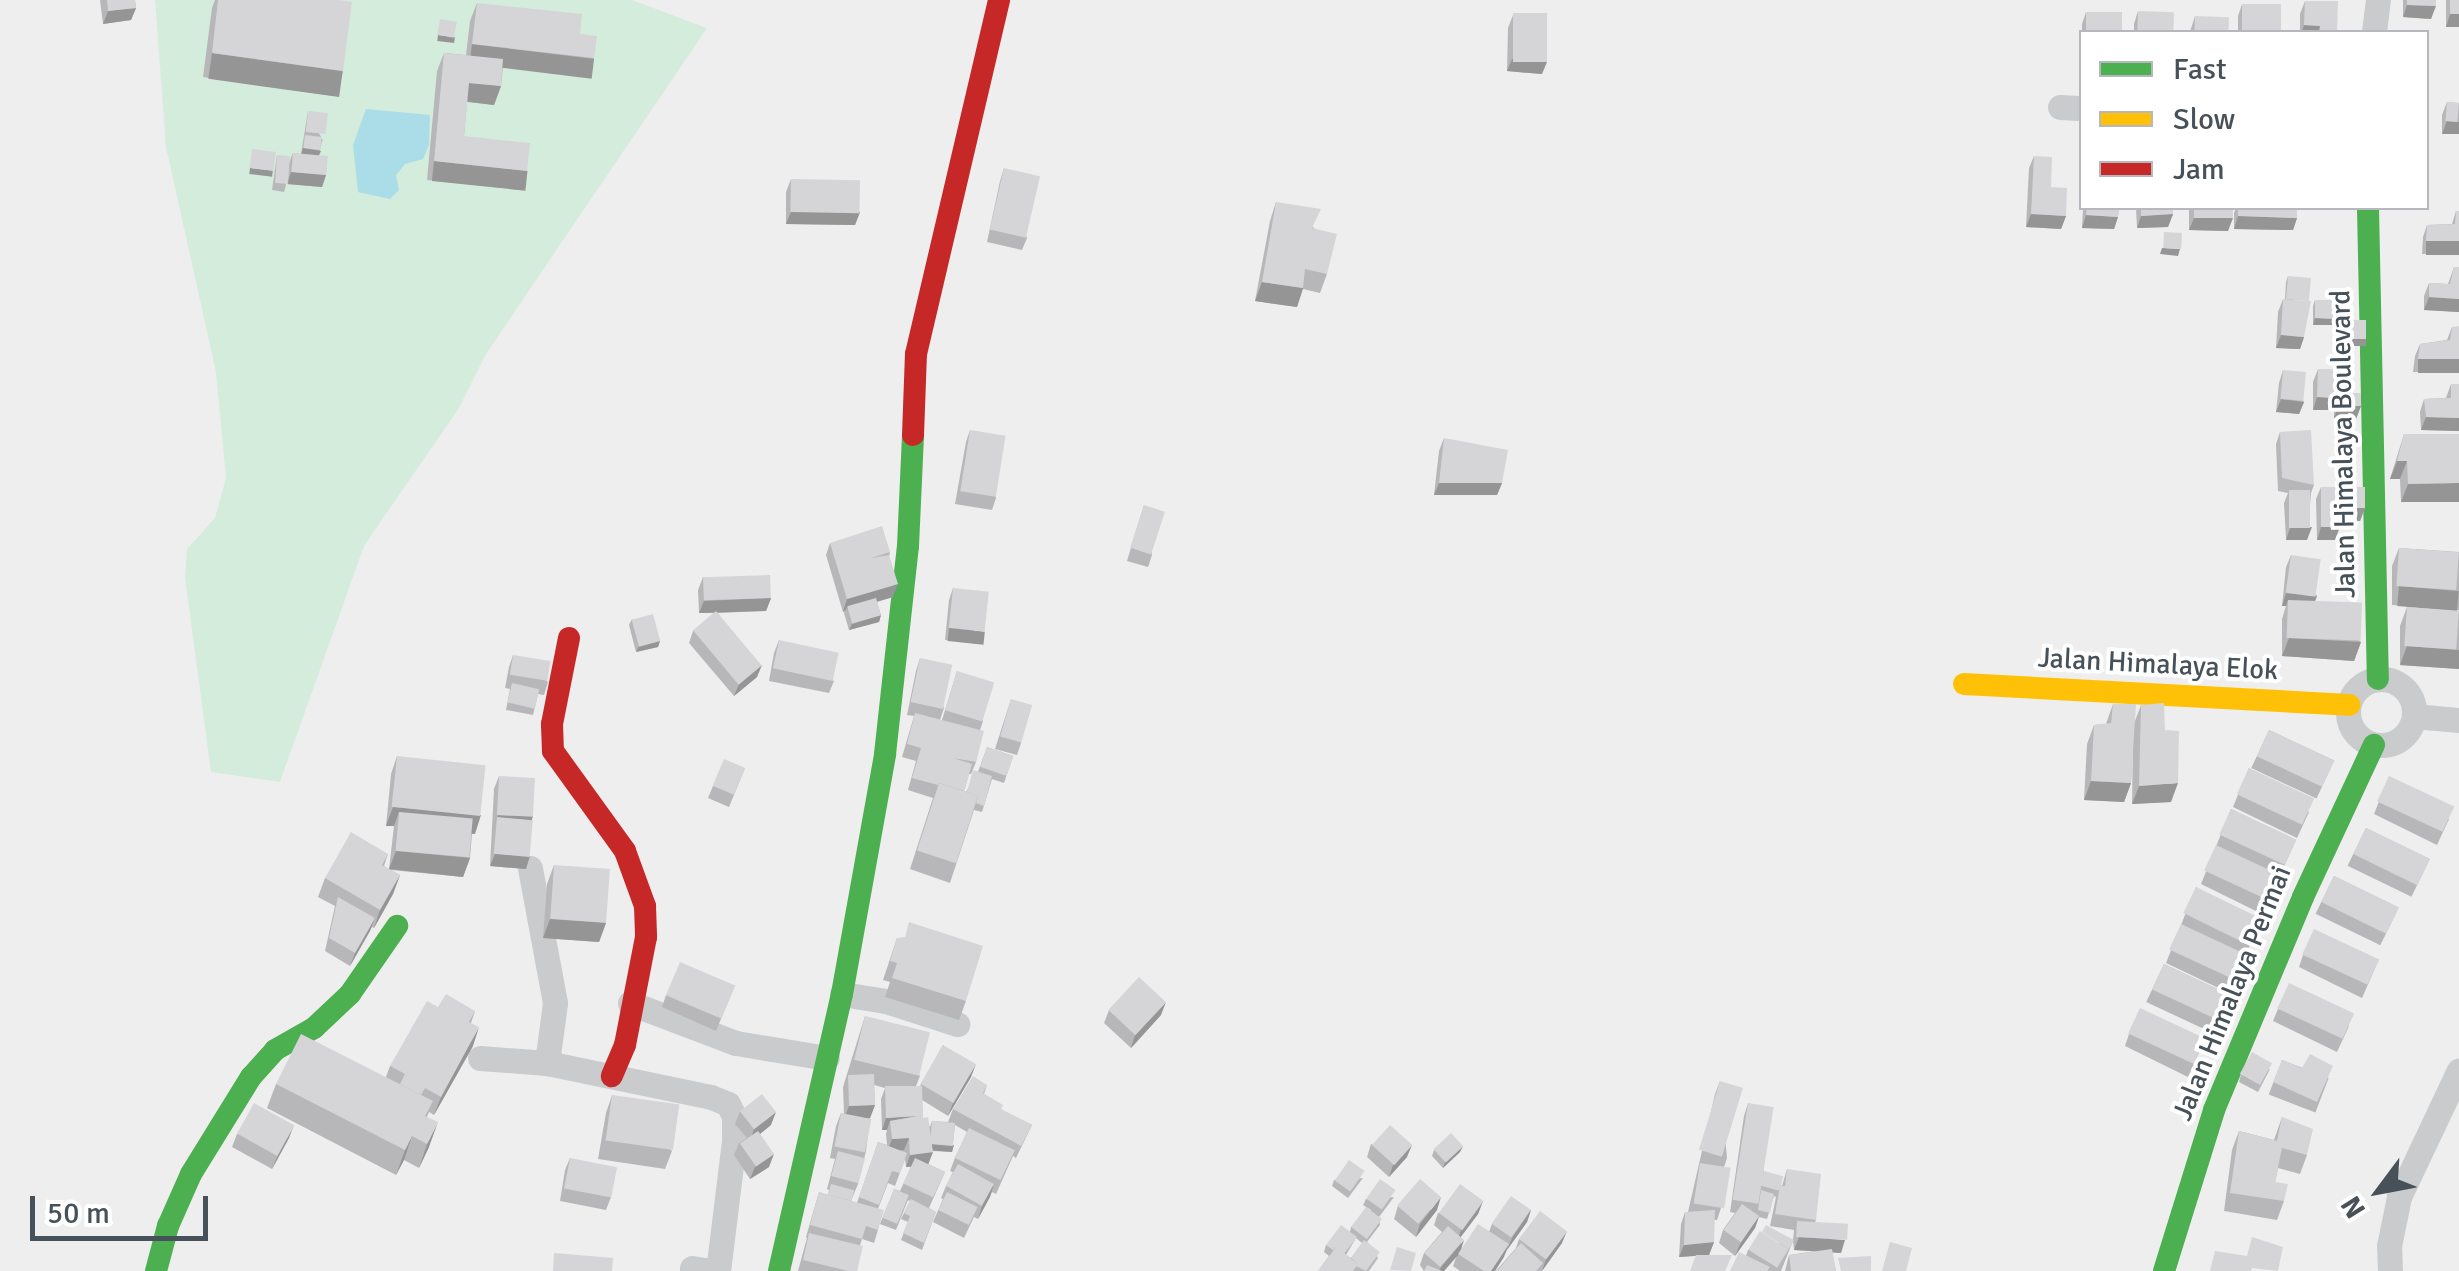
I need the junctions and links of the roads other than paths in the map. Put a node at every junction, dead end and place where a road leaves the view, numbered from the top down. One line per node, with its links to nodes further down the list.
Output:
1 (999, 0): 14 (street)
2 (2378, 0): 3 (street)
3 (2374, 30)
4 (2368, 210): 6 (street, Jalan Himalaya Boulevard)
5 (568, 638): 15 (street)
6 (2378, 679): 8 (street); 9 (street)
7 (1964, 684): 8 (street, Jalan Himalaya Elok)
8 (2349, 704): 11 (street)
9 (2414, 716): 10 (street); 11 (street)
10 (2459, 720)
11 (2374, 745): 25 (street, Jalan Himalaya Permai)
12 (530, 868): 19 (street)
13 (396, 926): 22 (street)
14 (842, 994): 16 (street); 18 (street)
15 (630, 1003): 18 (street); 21 (street)
16 (958, 1024)
17 (480, 1058): 19 (street)
18 (827, 1058): 24 (street)
19 (547, 1063): 21 (street)
20 (2459, 1070): 26 (street)
21 (612, 1076): 23 (street)
22 (156, 1271)
23 (718, 1271)
24 (778, 1271)
25 (2164, 1271)
26 (2390, 1271)

